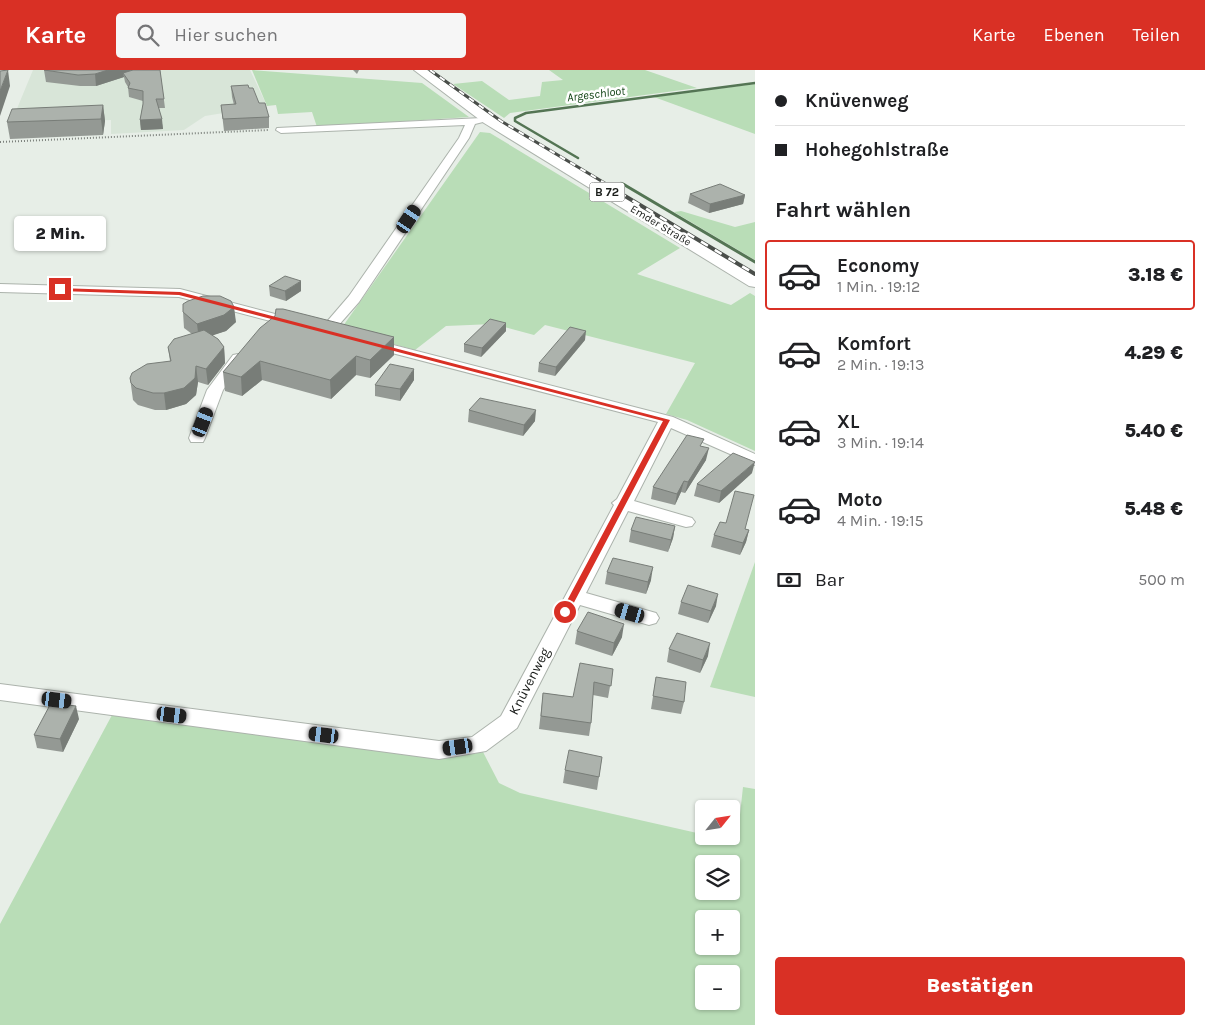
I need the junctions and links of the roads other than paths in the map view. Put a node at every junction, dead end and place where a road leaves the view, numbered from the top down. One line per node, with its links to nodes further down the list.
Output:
1 (420, 70): 2 (main road, Emder Straße / B 72)
2 (490, 120): 3 (street); 5 (main road, Emder Straße / B 72)
3 (471, 122): 4 (street); 9 (street)
4 (281, 130)
5 (755, 282)
6 (0, 288): 7 (street)
7 (274, 318): 8 (street); 9 (street)
8 (263, 330)
9 (325, 332): 11 (street)
10 (251, 344): 12 (street)
11 (667, 420): 13 (street); 14 (street, Knüvenweg)
12 (197, 438)
13 (755, 460)
14 (621, 503): 15 (street); 16 (street, Knüvenweg)
15 (686, 522)
16 (573, 596): 17 (street); 18 (street, Knüvenweg)
17 (649, 618)
18 (0, 692)

